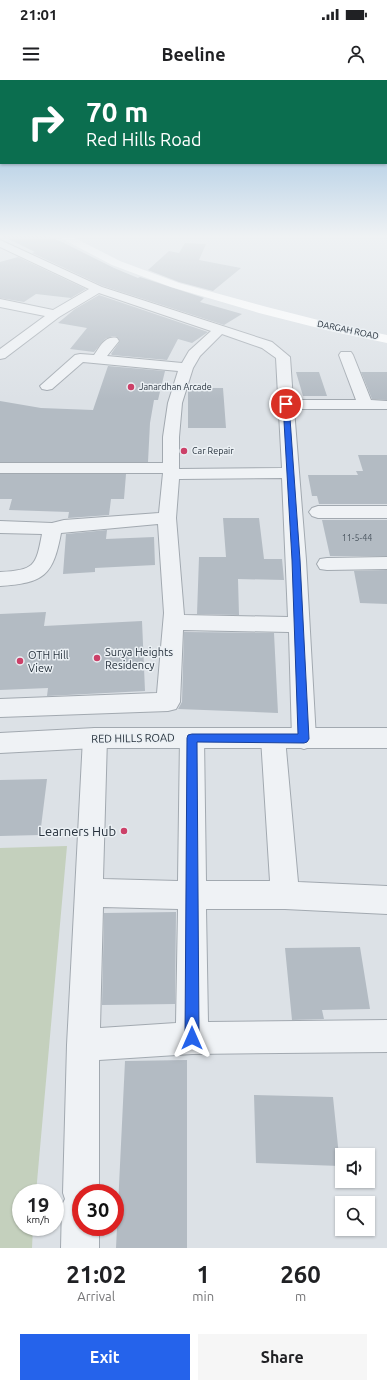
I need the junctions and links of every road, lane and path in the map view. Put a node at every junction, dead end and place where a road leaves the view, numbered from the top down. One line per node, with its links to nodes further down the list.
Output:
1 (97, 290): 6 (street)
2 (100, 290): 7 (street)
3 (191, 290): 9 (main road, DARGAH ROAD)
4 (216, 290): 8 (main road, DARGAH ROAD)
5 (0, 303): 6 (street)
6 (55, 314): 12 (street)
7 (220, 329): 14 (street); 16 (street)
8 (387, 331)
9 (387, 339)
10 (112, 341): 13 (street)
11 (346, 355): 17 (street)
12 (0, 356)
13 (98, 359): 14 (street); 15 (street)
14 (186, 368): 20 (street)
15 (47, 386)
16 (286, 404): 17 (street); 21 (street)
17 (365, 405): 18 (street)
18 (387, 405)
19 (0, 468): 20 (street)
20 (171, 471): 21 (street); 24 (street)
21 (290, 473): 31 (street)
22 (318, 512): 23 (street)
23 (387, 512)
24 (167, 518): 26 (street); 30 (street)
25 (0, 527): 26 (street)
26 (52, 529): 29 (street)
27 (387, 563): 28 (street)
28 (327, 564)
29 (0, 579)
30 (173, 622): 31 (street); 32 (street)
31 (298, 625): 37 (street)
32 (0, 708)
33 (94, 738): 34 (street, RED HILLS ROAD); 38 (street, RED HILLS ROAD); 39 (street)
34 (192, 738): 35 (street, RED HILLS ROAD); 40 (street)
35 (273, 738): 37 (street, RED HILLS ROAD); 41 (street)
36 (387, 738): 37 (street, RED HILLS ROAD)
37 (304, 739)
38 (0, 743)
39 (90, 894): 40 (street); 45 (street)
40 (192, 895): 41 (street); 44 (street)
41 (285, 895): 42 (street)
42 (387, 900)
43 (387, 1036): 44 (street)
44 (192, 1038): 45 (street)
45 (83, 1045): 46 (street)
46 (81, 1184)
47 (80, 1236): 48 (street)
48 (80, 1248)

